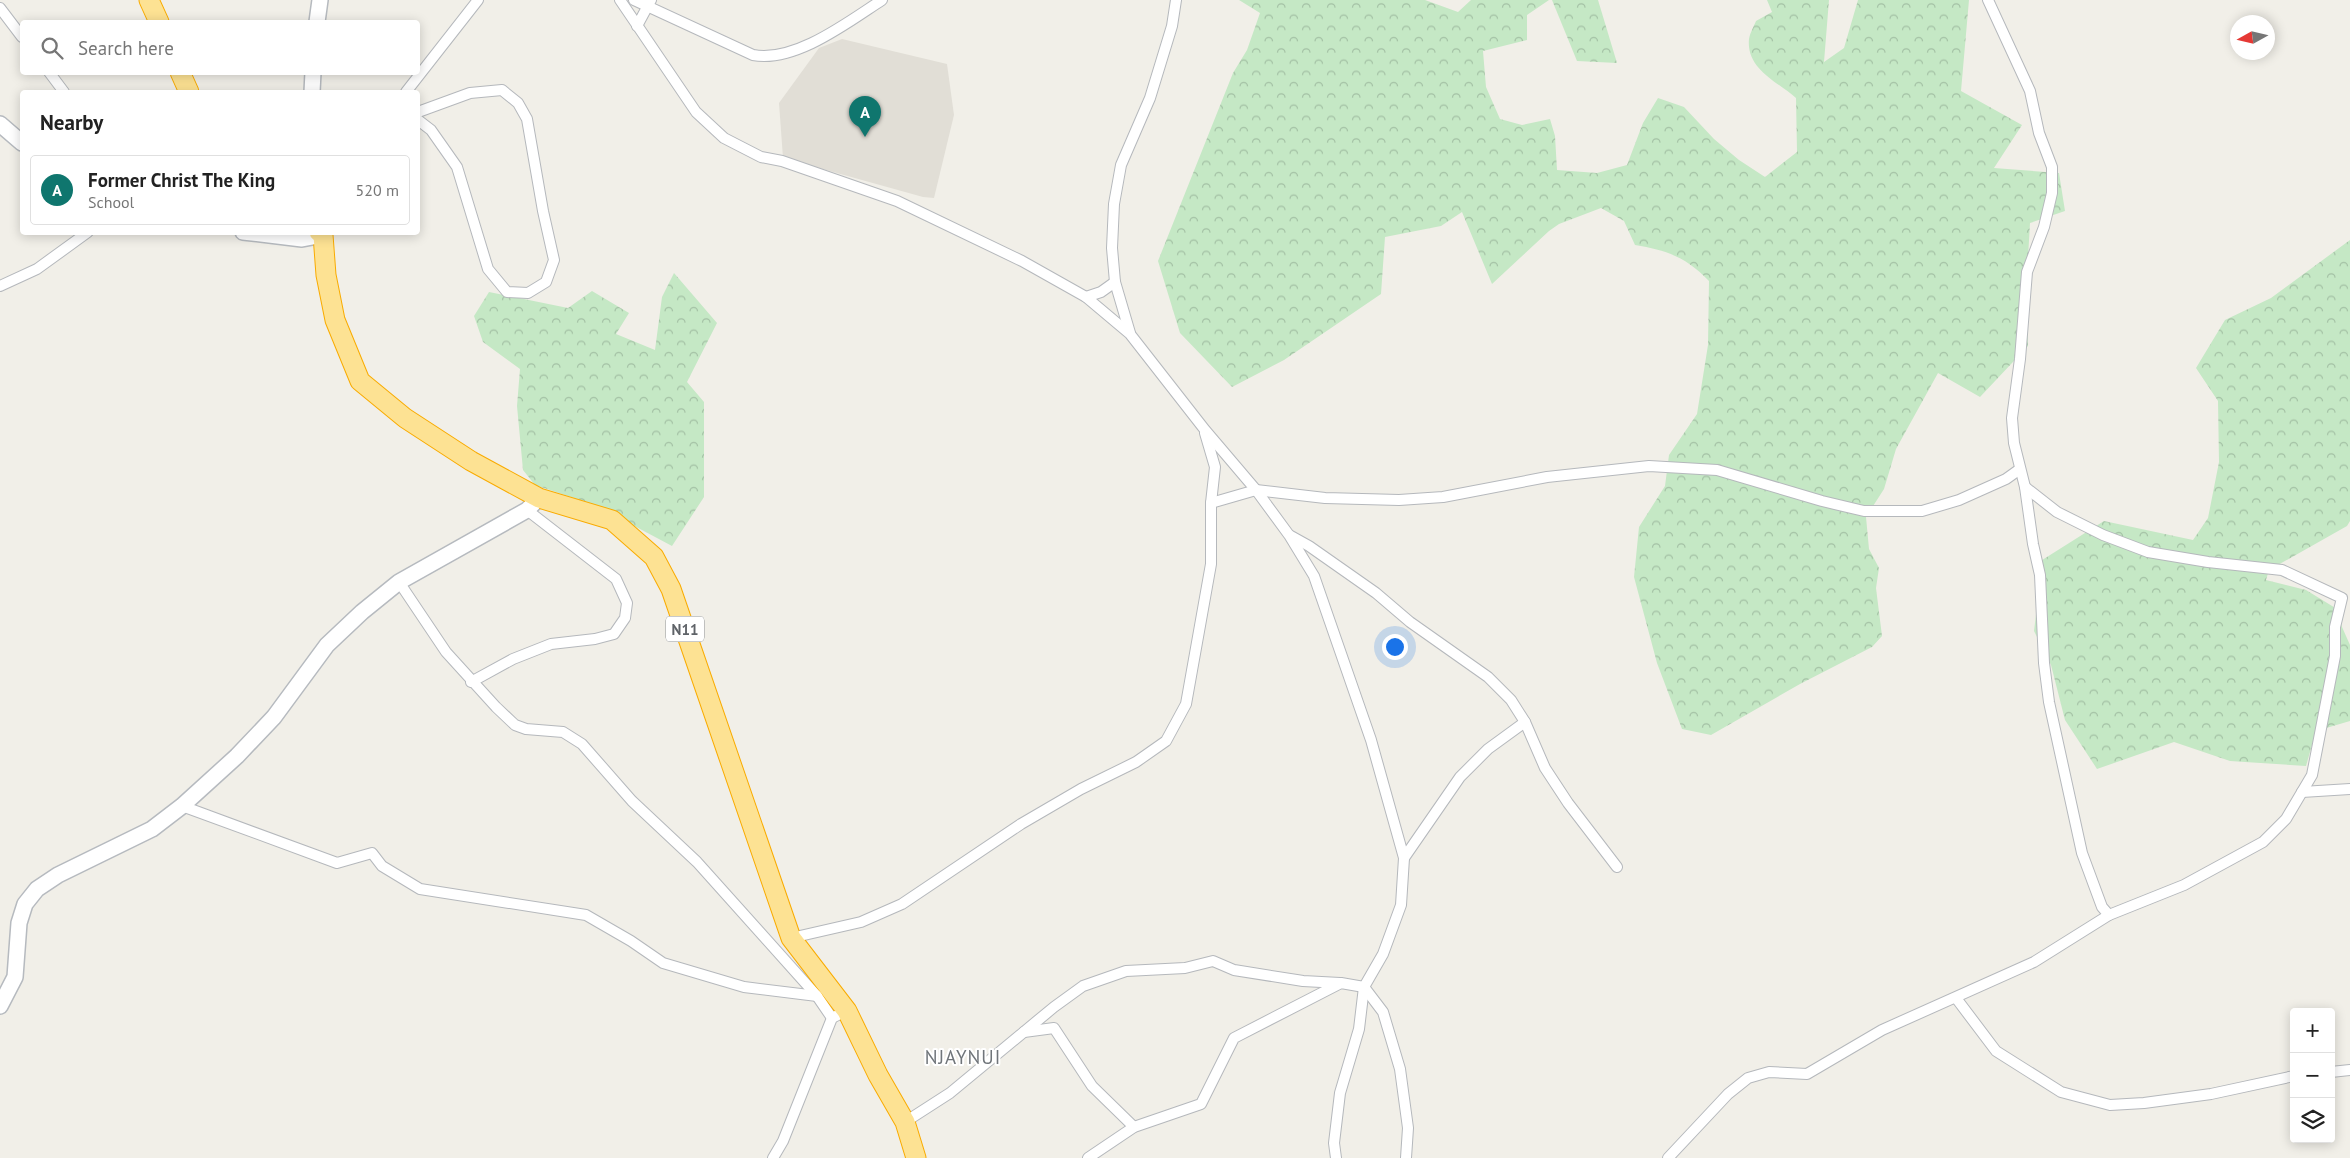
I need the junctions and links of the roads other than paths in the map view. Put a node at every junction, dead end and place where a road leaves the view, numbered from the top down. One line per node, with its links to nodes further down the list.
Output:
1 (149, 0): 11 (highway)
2 (320, 0): 12 (street)
3 (478, 0): 15 (street)
4 (620, 0): 13 (street)
5 (634, 0): 9 (street)
6 (882, 0): 9 (street)
7 (1176, 0): 32 (street)
8 (1988, 0): 37 (street)
9 (649, 3): 13 (street)
10 (0, 8): 14 (street)
11 (158, 20)
12 (317, 20)
13 (637, 26): 34 (street)
14 (20, 34)
15 (420, 74)
16 (51, 75): 20 (street)
17 (181, 75): 21 (highway)
18 (313, 75): 22 (street)
19 (419, 75): 23 (street)
20 (62, 90)
21 (188, 90)
22 (312, 90)
23 (408, 90)
24 (420, 111): 25 (street)
25 (420, 122)
26 (0, 124): 27 (street)
27 (20, 141)
28 (84, 235): 33 (street)
29 (268, 235): 30 (street)
30 (315, 235)
31 (321, 235): 41 (highway, N11)
32 (1115, 282): 34 (street); 35 (street)
33 (0, 286)
34 (1086, 297): 35 (street)
35 (1130, 334): 36 (street)
36 (1205, 430): 39 (street); 40 (street)
37 (2020, 469): 38 (street); 39 (street)
38 (2025, 488): 47 (street); 51 (street)
39 (1256, 490): 40 (street); 42 (street)
40 (1211, 503): 52 (street)
41 (533, 504): 43 (street); 44 (street); 52 (highway, N11)
42 (1289, 535): 45 (street); 49 (street)
43 (399, 582): 44 (street); 48 (street)
44 (471, 682): 55 (street)
45 (1525, 722): 49 (street); 50 (street)
46 (2350, 789): 47 (street)
47 (2302, 792): 51 (street)
48 (182, 806): 55 (street); 57 (street)
49 (1404, 858): 54 (street)
50 (1617, 867)
51 (2109, 915): 56 (street)
52 (791, 938): 58 (highway, N11)
53 (1341, 983): 54 (street); 59 (street); 64 (street)
54 (1364, 988): 68 (street); 69 (street)
55 (816, 996): 58 (street)
56 (1956, 998): 62 (street); 70 (street)
57 (0, 1006)
58 (840, 1014): 63 (highway, N11); 65 (street)
59 (1024, 1032): 63 (street); 64 (street)
60 (2350, 1070): 61 (street)
61 (2335, 1072)
62 (2290, 1077)
63 (905, 1122): 66 (highway, N11)
64 (1134, 1127): 67 (street)
65 (773, 1158)
66 (916, 1158)
67 (1088, 1158)
68 (1336, 1158)
69 (1406, 1158)
70 (1668, 1158)

